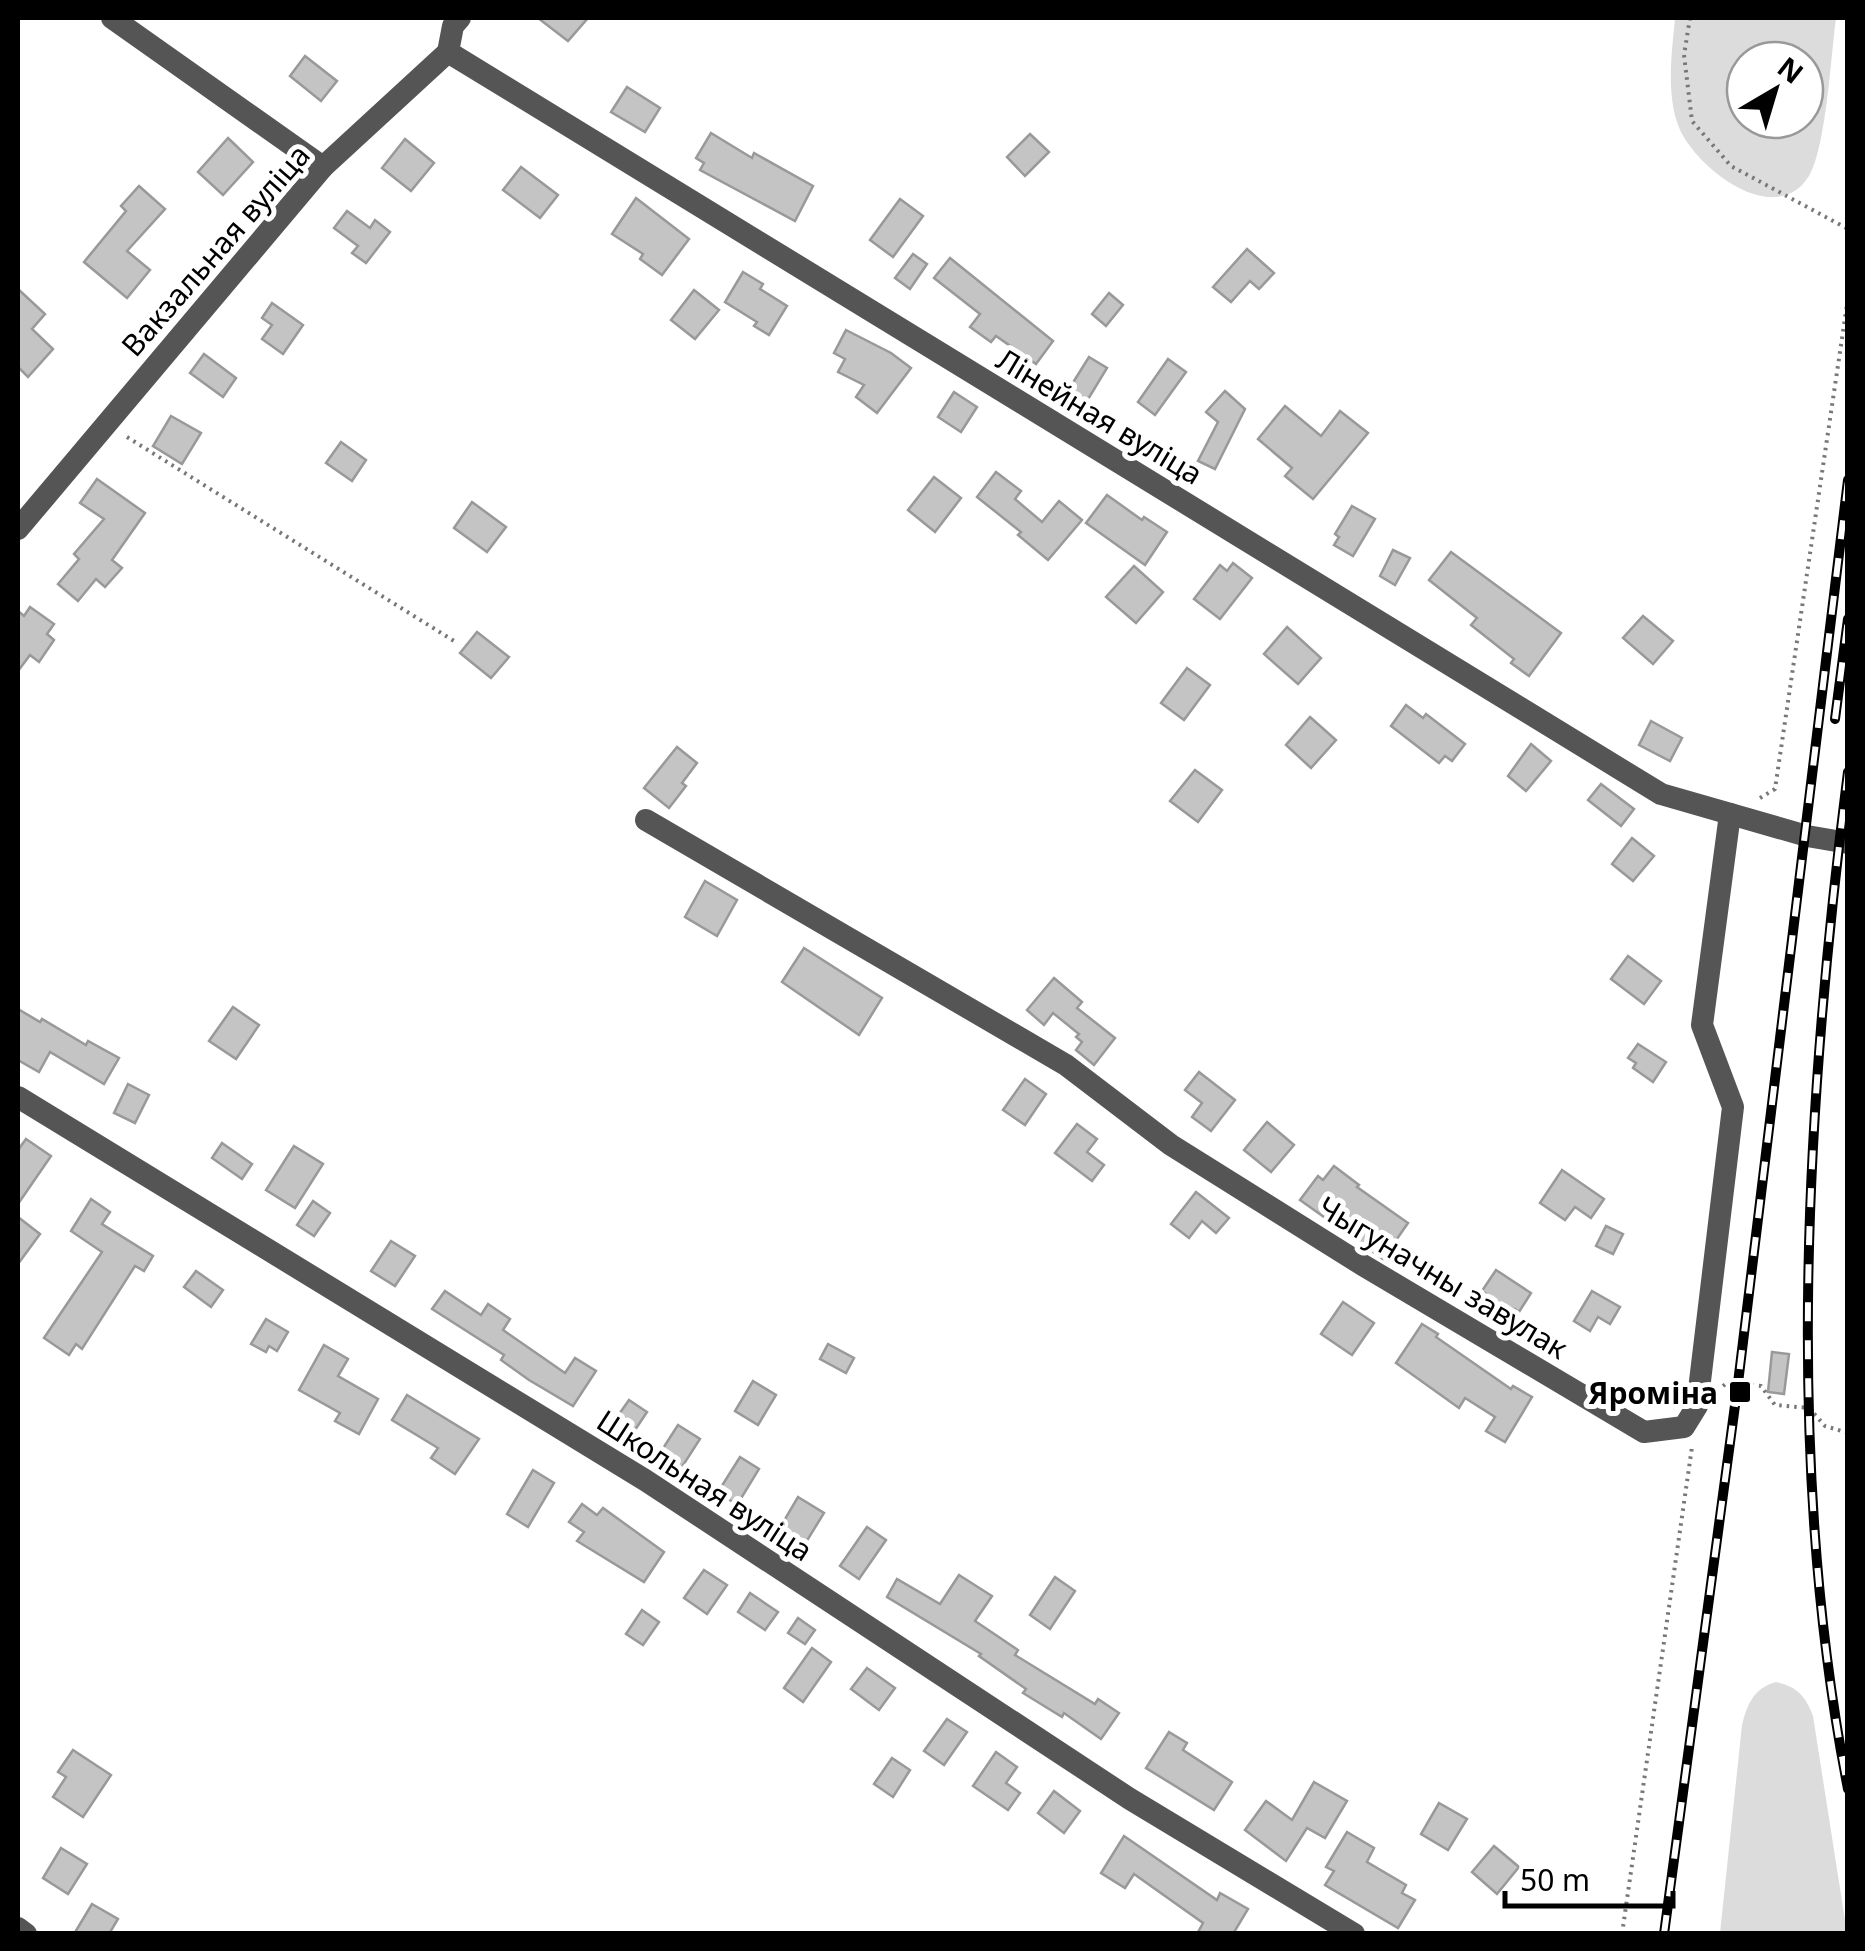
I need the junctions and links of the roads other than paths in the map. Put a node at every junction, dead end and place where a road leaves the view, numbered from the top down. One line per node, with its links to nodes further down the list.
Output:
1 (112, 18): 4 (street)
2 (460, 18): 3 (street, Вакзальная вуліца)
3 (448, 52): 4 (street, Вакзальная вуліца); 6 (street, Лінейная вуліца)
4 (323, 167): 5 (street, Вакзальная вуліца)
5 (18, 530)
6 (1730, 814): 7 (street, Чыгуначны завулак); 8 (street, Лінейная вуліца)
7 (646, 820)
8 (1848, 843)
9 (18, 1097): 12 (street, Школьная вуліца)
10 (18, 1928): 11 (street)
11 (26, 1934)
12 (1354, 1934)

